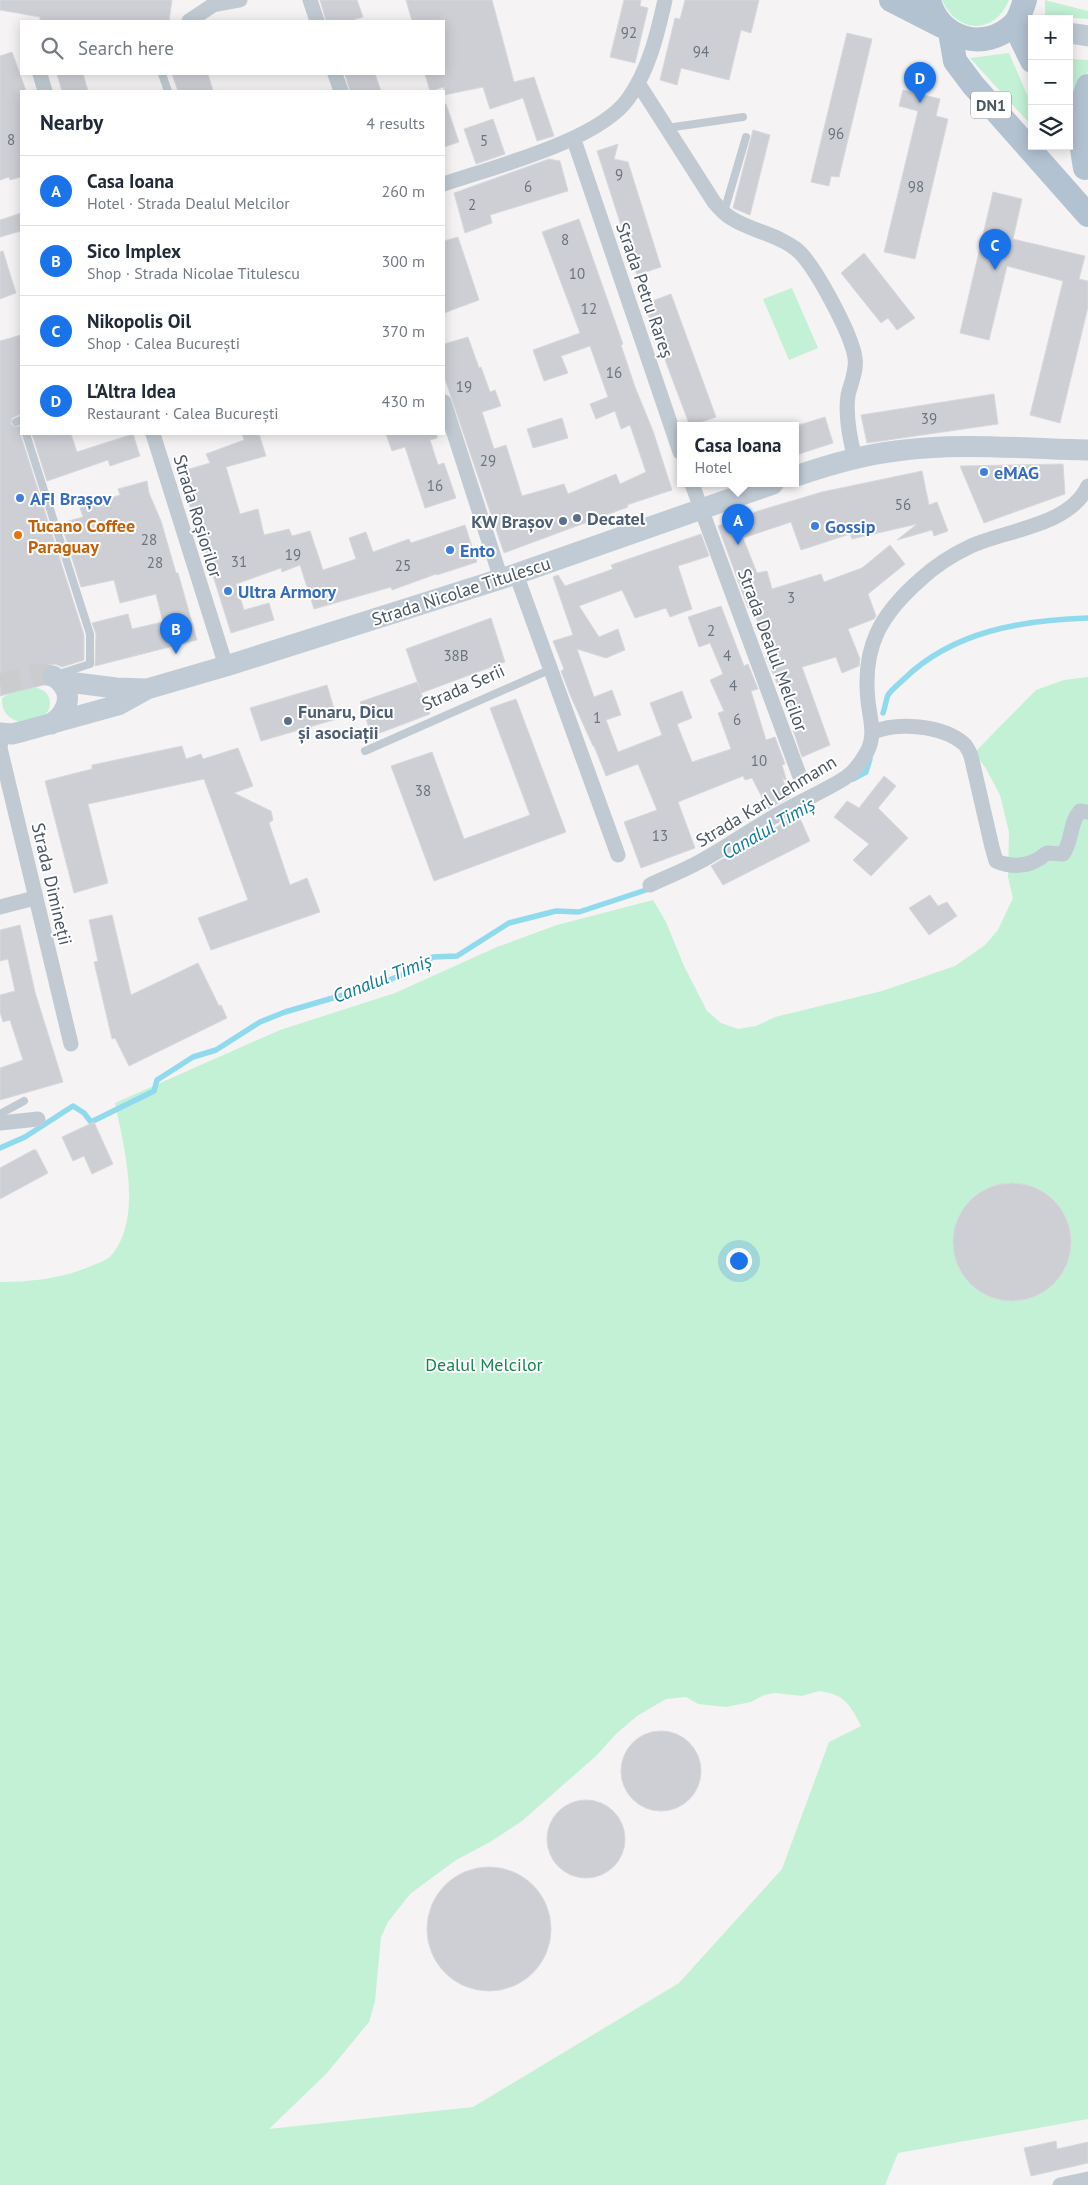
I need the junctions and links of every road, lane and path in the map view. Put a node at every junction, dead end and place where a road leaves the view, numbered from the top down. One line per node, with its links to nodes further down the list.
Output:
1 (240, 0): 7 (street)
2 (310, 0): 8 (street)
3 (665, 0): 16 (street)
4 (891, 0): 9 (main road)
5 (929, 0): 9 (main road)
6 (1022, 16): 9 (main road); 12 (main road)
7 (190, 20)
8 (317, 20)
9 (946, 29): 29 (main road, DN1)
10 (1073, 34): 11 (street)
11 (1088, 36)
12 (1032, 60)
13 (40, 75): 18 (street)
14 (162, 75): 19 (lane)
15 (335, 75): 20 (street)
16 (638, 83): 22 (street); 24 (street)
17 (1088, 86): 26 (main road)
18 (46, 90)
19 (168, 90)
20 (341, 90)
21 (743, 117): 22 (lane)
22 (667, 128): 28 (street)
23 (746, 137): 28 (lane)
24 (574, 140): 27 (street); 33 (street, Strada Petru Rareș)
25 (1073, 149): 26 (main road)
26 (1086, 170)
27 (445, 184)
28 (724, 212): 35 (street)
29 (1088, 215)
30 (445, 405): 41 (street)
31 (26, 435): 44 (lane)
32 (153, 435): 42 (street, Strada Roșiorilor)
33 (677, 443)
34 (1088, 450): 35 (street)
35 (855, 459): 36 (street)
36 (799, 475)
37 (1088, 486): 47 (street, Strada Karl Lehmann)
38 (693, 487): 40 (street)
39 (764, 487): 40 (street, Strada Nicolae Titulescu)
40 (700, 509): 41 (street, Strada Nicolae Titulescu); 50 (street, Strada Dealul Melcilor)
41 (508, 576): 42 (street, Strada Nicolae Titulescu); 43 (street)
42 (226, 666): 45 (street, Strada Nicolae Titulescu)
43 (549, 670): 49 (lane, Strada Serii); 52 (street)
44 (57, 679): 45 (street, Strada Nicolae Titulescu); 46 (street)
45 (146, 689): 46 (street, Strada Nicolae Titulescu)
46 (51, 724): 48 (street, Strada Nicolae Titulescu)
47 (873, 732): 51 (street); 53 (street, Strada Karl Lehmann)
48 (1, 733): 54 (street, Strada Dimineții)
49 (365, 751)
50 (800, 777)
51 (1088, 812)
52 (618, 855)
53 (650, 885)
54 (36, 898): 55 (street); 56 (street, Strada Dimineții)
55 (0, 906)
56 (71, 1044)
57 (24, 1101): 58 (lane)
58 (0, 1114)
59 (38, 1119): 60 (street)
60 (0, 1123)
61 (1088, 2179): 62 (street)
62 (1060, 2185)

